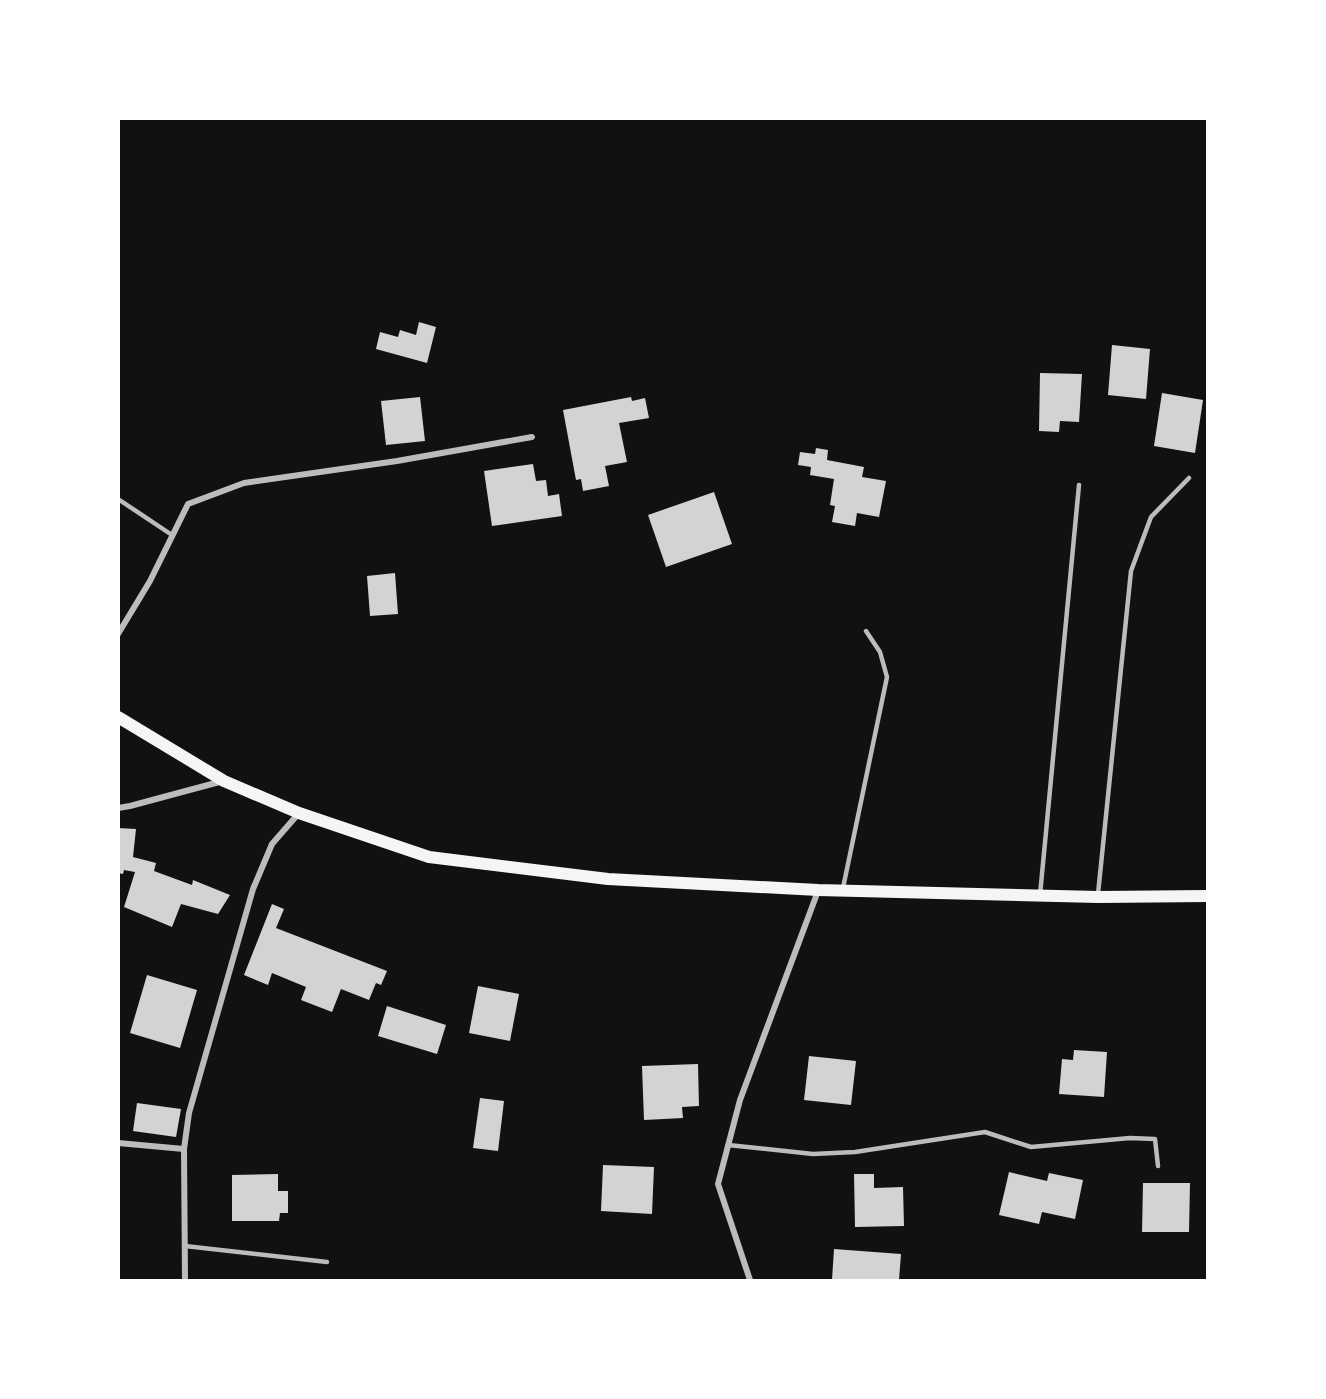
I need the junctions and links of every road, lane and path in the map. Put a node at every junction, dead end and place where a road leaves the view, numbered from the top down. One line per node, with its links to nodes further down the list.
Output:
1 (532, 437): 5 (street)
2 (1189, 478): 16 (lane)
3 (1078, 485): 14 (lane)
4 (118, 499): 5 (lane)
5 (172, 535): 7 (street)
6 (866, 631): 13 (lane)
7 (118, 634)
8 (118, 717): 9 (main road)
9 (224, 781): 10 (street); 11 (main road)
10 (118, 808)
11 (299, 813): 12 (main road); 19 (street)
12 (818, 890): 13 (main road); 18 (street)
13 (843, 891): 14 (main road)
14 (1040, 895): 16 (main road)
15 (1208, 896): 16 (main road)
16 (1098, 897)
17 (118, 1143): 19 (street)
18 (728, 1145): 20 (lane); 24 (street)
19 (184, 1149): 21 (street)
20 (1158, 1166)
21 (185, 1246): 22 (lane); 23 (street)
22 (327, 1262)
23 (185, 1281)
24 (750, 1281)

